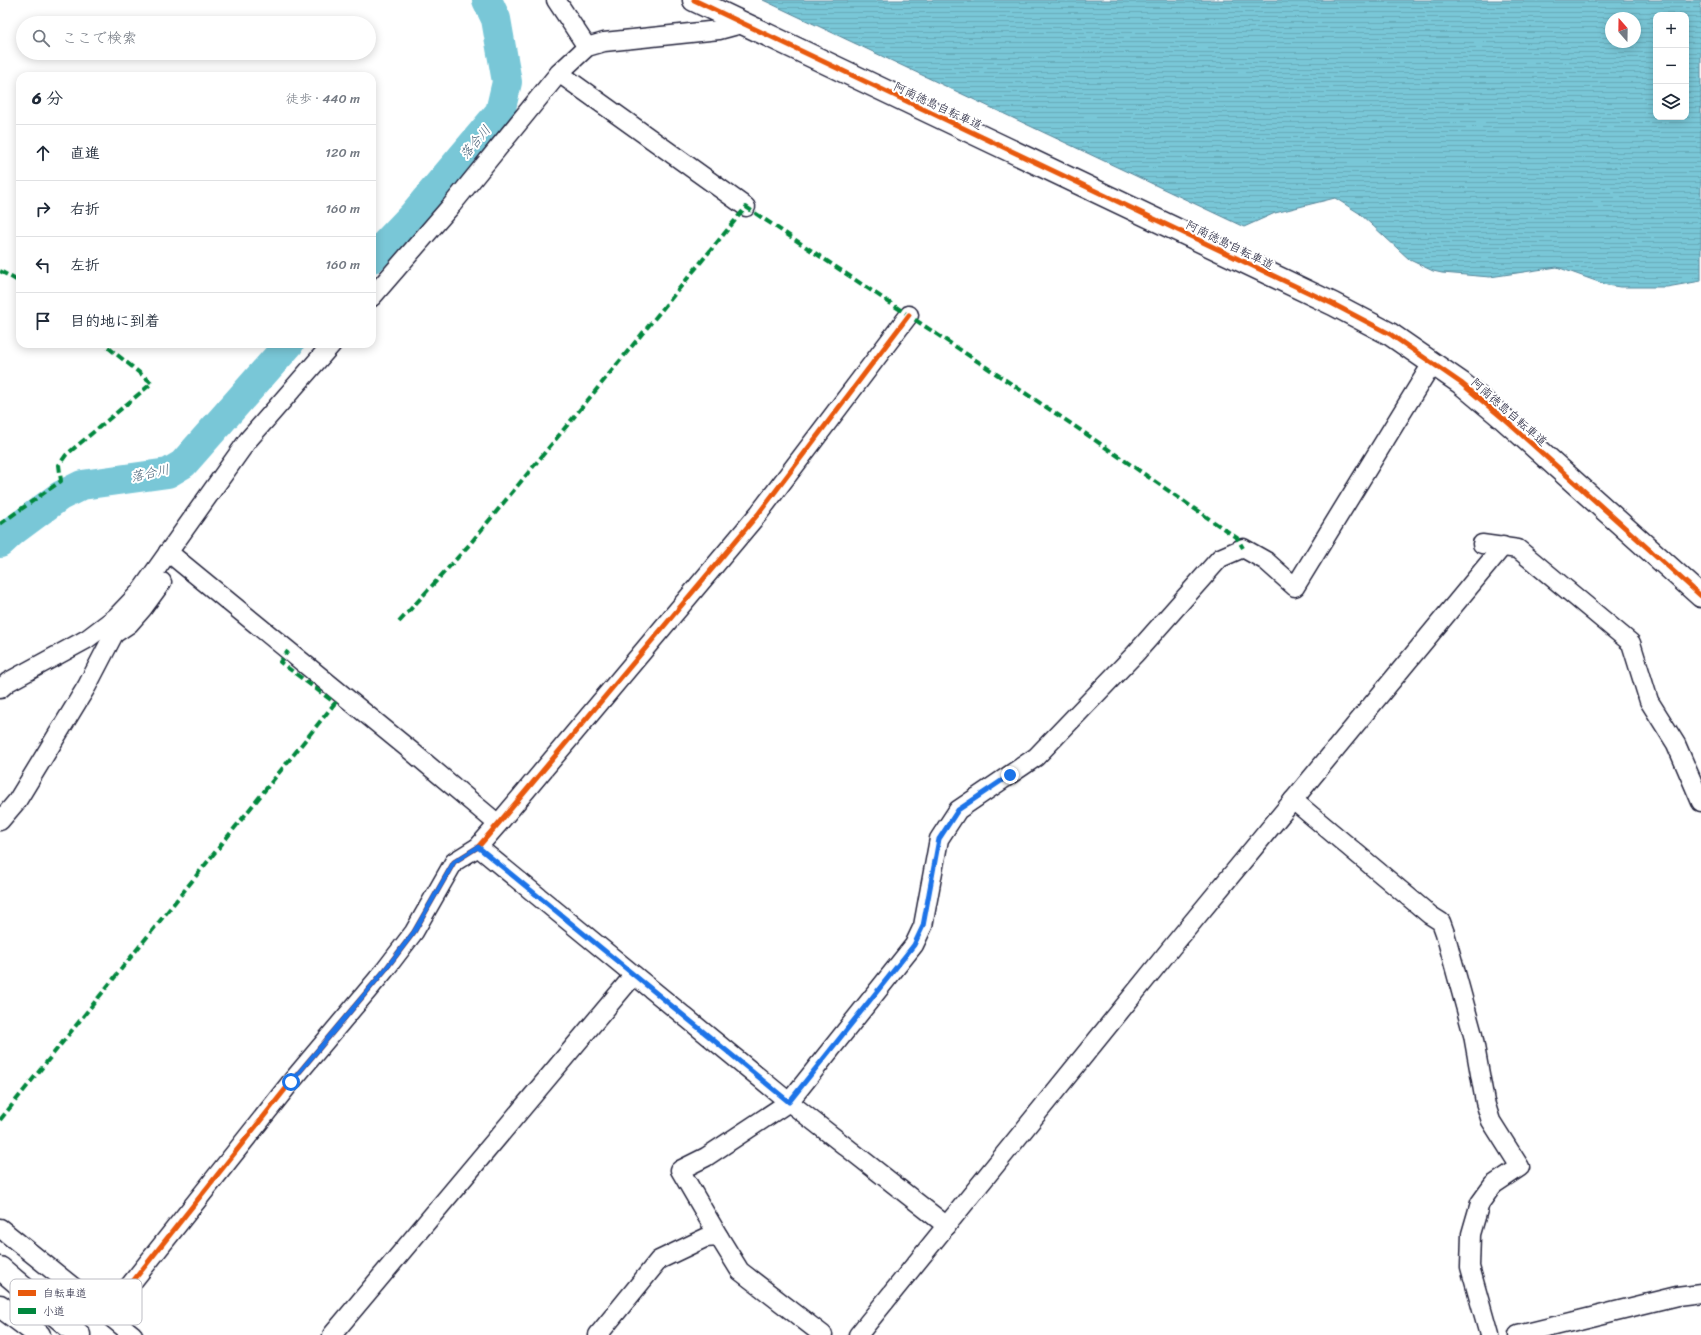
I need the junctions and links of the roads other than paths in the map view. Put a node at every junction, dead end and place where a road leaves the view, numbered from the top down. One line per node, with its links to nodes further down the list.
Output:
1 (556, 0): 4 (street)
2 (694, 0): 3 (main road, 阿南徳島自転車道)
3 (741, 24): 4 (street); 10 (main road, 阿南徳島自転車道)
4 (586, 47): 5 (street)
5 (559, 73): 6 (street); 7 (street)
6 (746, 207)
7 (376, 293)
8 (910, 315): 19 (street)
9 (328, 348): 13 (street)
10 (1433, 362): 14 (main road, 阿南徳島自転車道); 22 (street)
11 (1482, 544): 12 (street)
12 (1503, 546): 16 (street); 17 (street)
13 (173, 556): 15 (street); 18 (street); 19 (street)
14 (1701, 596)
15 (0, 689)
16 (1293, 800): 23 (street); 43 (street)
17 (1701, 802)
18 (0, 821)
19 (498, 824): 20 (street)
20 (478, 847): 21 (street); 29 (street)
21 (634, 975): 22 (street); 39 (street)
22 (789, 1102): 23 (street); 25 (street)
23 (947, 1226): 42 (street)
24 (0, 1228): 28 (street)
25 (719, 1237): 40 (street); 41 (street)
26 (0, 1268): 27 (main road)
27 (13, 1279)
28 (63, 1279)
29 (135, 1279)
30 (1701, 1293): 44 (street)
31 (0, 1306): 32 (main road)
32 (10, 1313)
33 (26, 1325): 36 (main road)
34 (68, 1325): 37 (main road)
35 (121, 1325): 38 (street)
36 (39, 1335)
37 (80, 1335)
38 (133, 1335)
39 (332, 1335)
40 (598, 1335)
41 (823, 1335)
42 (858, 1335)
43 (1489, 1335)
44 (1518, 1335)

